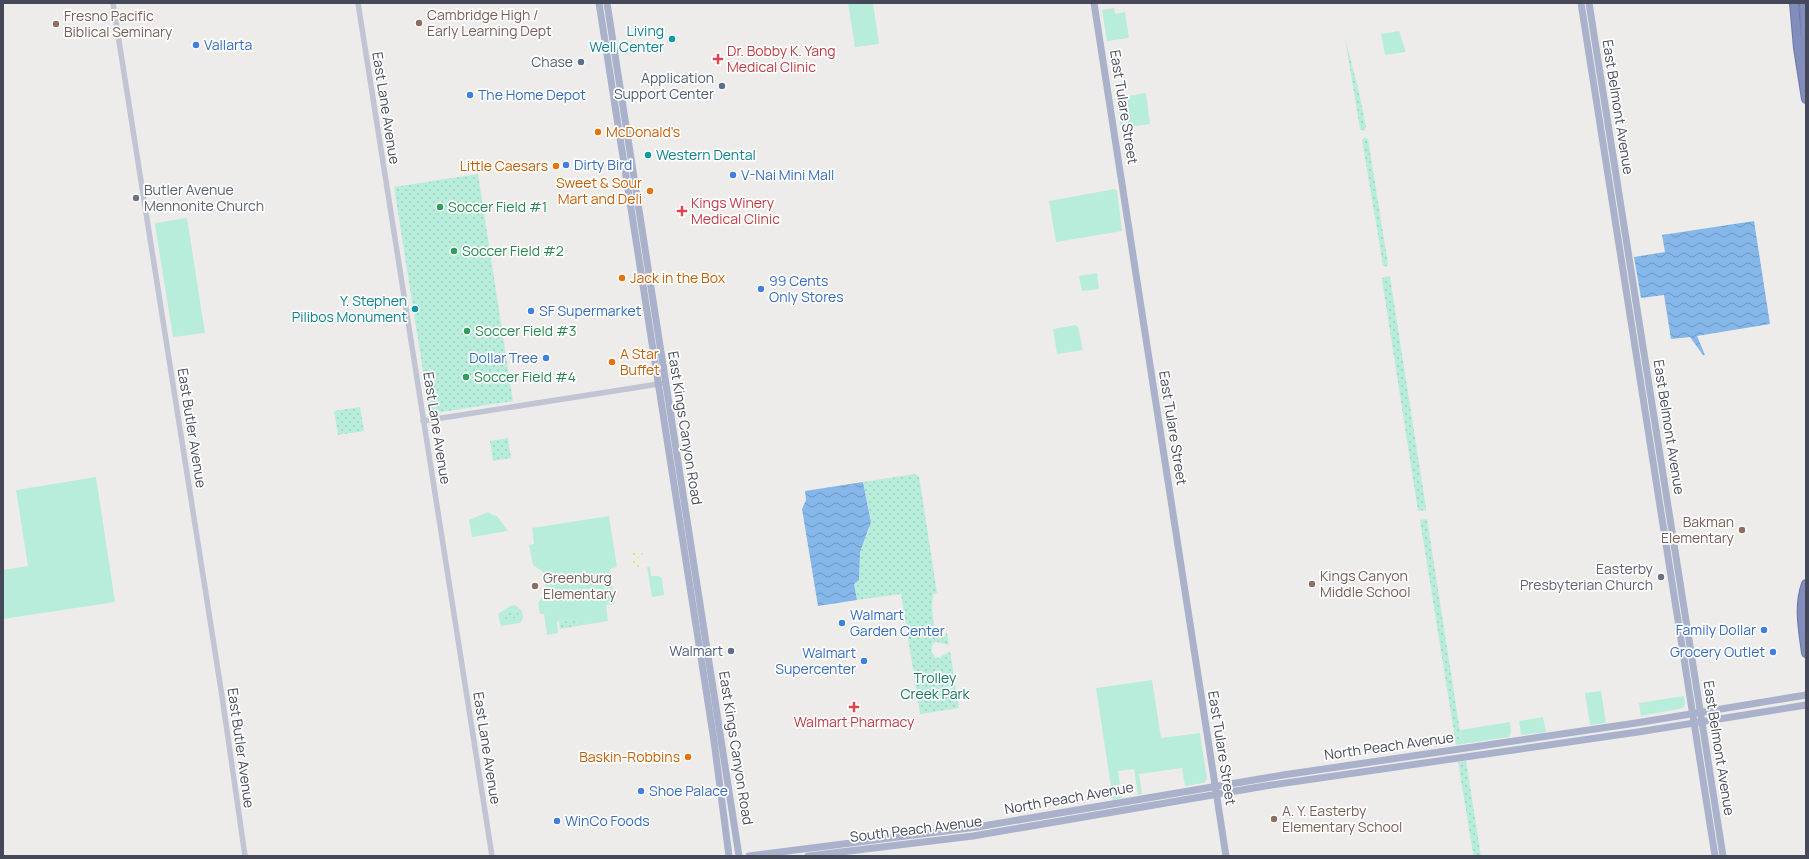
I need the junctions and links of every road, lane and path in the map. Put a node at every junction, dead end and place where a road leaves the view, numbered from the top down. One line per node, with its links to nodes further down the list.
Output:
1 (113, 3): 34 (street, East Butler Avenue)
2 (358, 3): 13 (street, East Lane Avenue)
3 (599, 3): 12 (main road, East Kings Canyon Road)
4 (607, 3): 12 (main road, East Kings Canyon Road)
5 (1094, 3): 26 (main road, East Tulare Street)
6 (1581, 3): 18 (main road, East Belmont Avenue)
7 (1589, 3): 18 (main road, East Belmont Avenue)
8 (1794, 3): 11 (highway)
9 (1804, 3): 10 (highway)
10 (1806, 63)
11 (1806, 99)
12 (661, 384): 13 (street); 36 (main road, East Kings Canyon Road); 37 (main road, East Kings Canyon Road)
13 (423, 421): 35 (street, East Lane Avenue)
14 (1806, 584): 15 (highway)
15 (1806, 653)
16 (1806, 695): 18 (main road, North Peach Avenue)
17 (1806, 705): 19 (main road, North Peach Avenue)
18 (1697, 713): 19 (main road, East Belmont Avenue); 20 (main road, North Peach Avenue)
19 (1698, 722): 21 (main road, North Peach Avenue); 41 (main road, East Belmont Avenue); 42 (main road, East Belmont Avenue)
20 (1618, 726): 21 (main road); 22 (main road, North Peach Avenue)
21 (1578, 739): 23 (main road, North Peach Avenue)
22 (1516, 740): 23 (main road); 24 (main road, North Peach Avenue)
23 (1487, 752): 25 (main road, North Peach Avenue)
24 (1428, 753): 25 (main road); 26 (main road, North Peach Avenue)
25 (1394, 766): 26 (main road, North Peach Avenue)
26 (1216, 790): 27 (main road, North Peach Avenue); 31 (main road, South Peach Avenue); 40 (main road, East Tulare Street)
27 (977, 826): 28 (main road, South Peach Avenue)
28 (951, 830): 29 (main road, South Peach Avenue); 31 (main road)
29 (897, 837): 30 (main road, South Peach Avenue); 32 (main road)
30 (858, 842): 33 (main road); 38 (main road, South Peach Avenue)
31 (911, 842): 32 (main road, South Peach Avenue)
32 (852, 850): 33 (main road, South Peach Avenue)
33 (825, 853): 39 (main road, South Peach Avenue)
34 (245, 856)
35 (492, 856)
36 (728, 856)
37 (739, 856)
38 (749, 856)
39 (808, 856)
40 (1226, 856)
41 (1715, 856)
42 (1722, 856)

